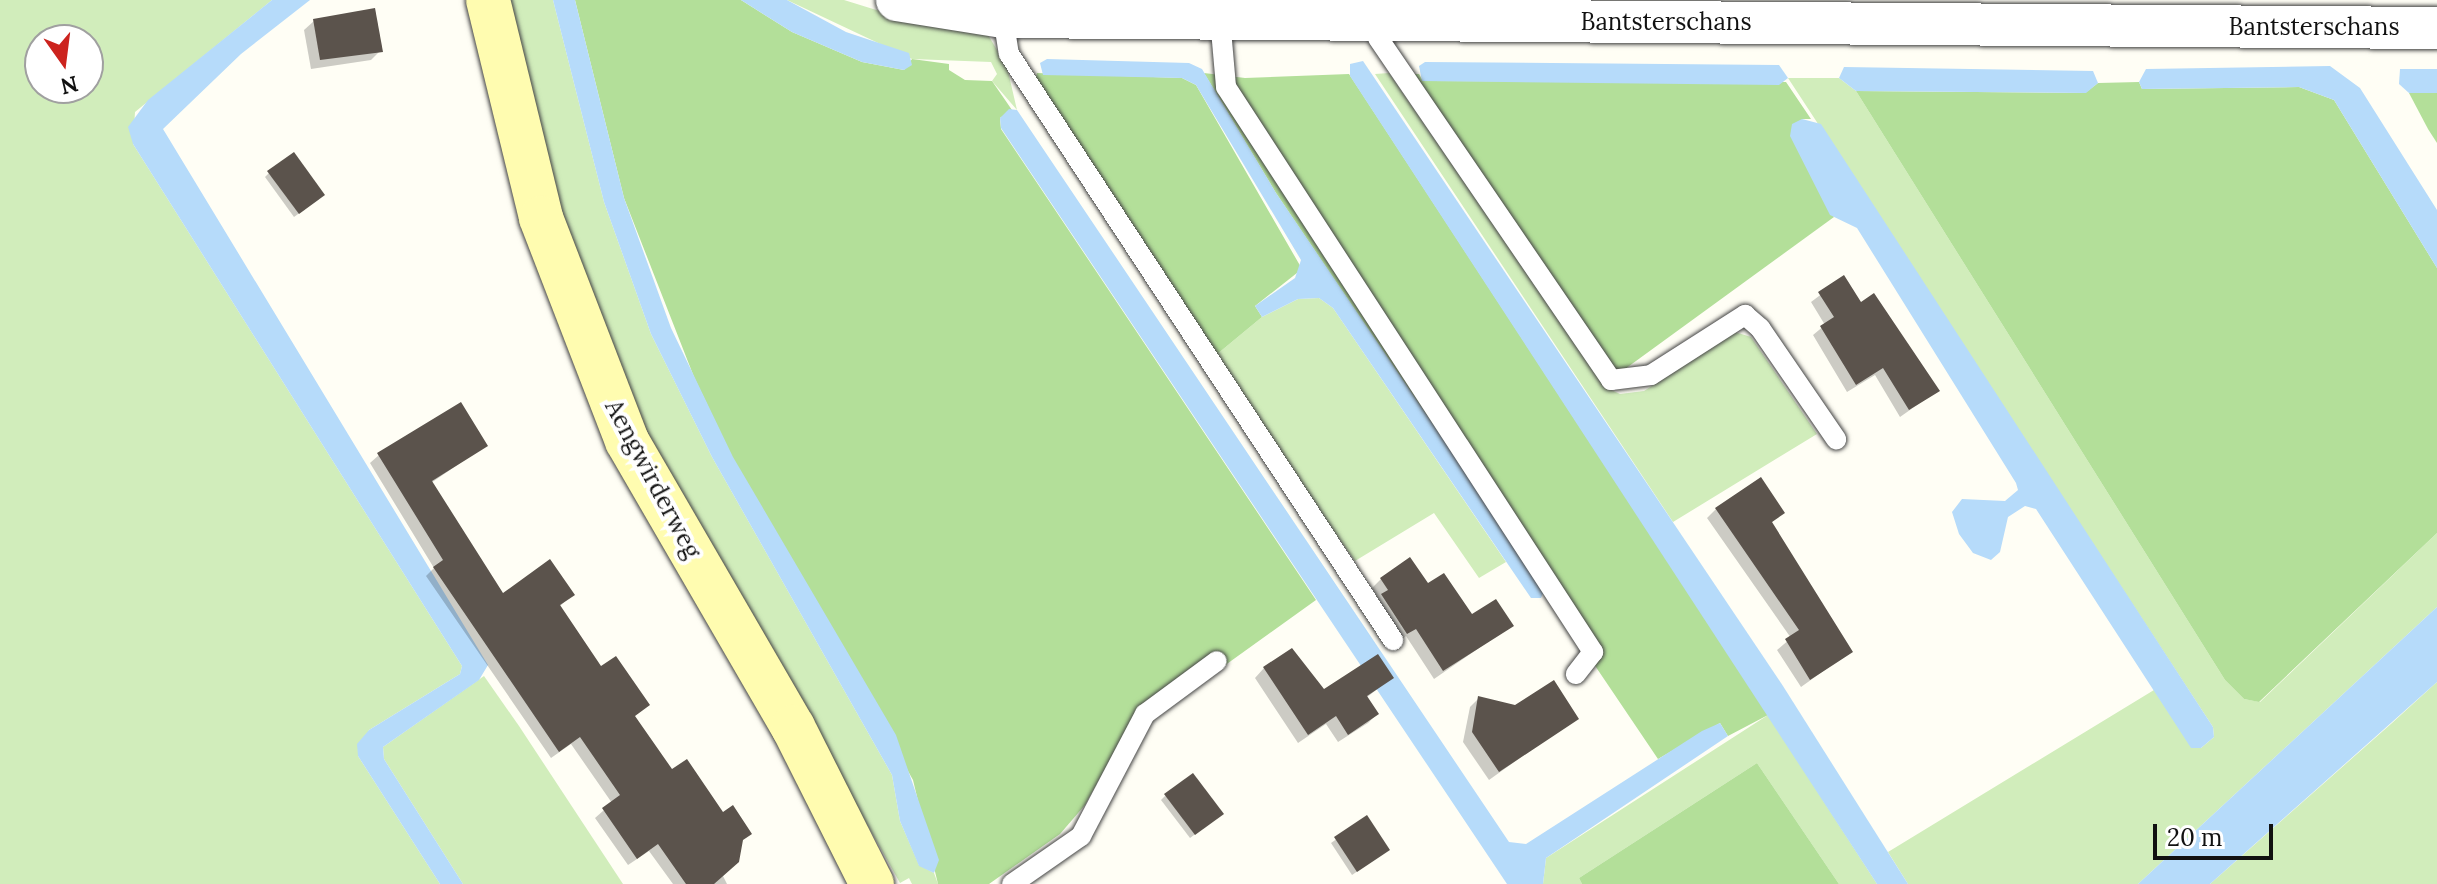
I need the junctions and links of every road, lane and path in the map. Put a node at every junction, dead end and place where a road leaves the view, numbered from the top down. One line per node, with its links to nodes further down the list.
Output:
1 (488, 0): 11 (street, Aengwirderweg)
2 (897, 0): 3 (street, Bantsterschans)
3 (1003, 17): 4 (street, Bantsterschans); 8 (lane)
4 (1220, 18): 5 (street, Bantsterschans); 10 (lane)
5 (1382, 20): 6 (street, Bantsterschans); 7 (lane)
6 (2437, 28)
7 (1836, 439)
8 (1393, 640)
9 (1217, 661): 12 (lane)
10 (1576, 674)
11 (872, 884)
12 (1012, 884)

